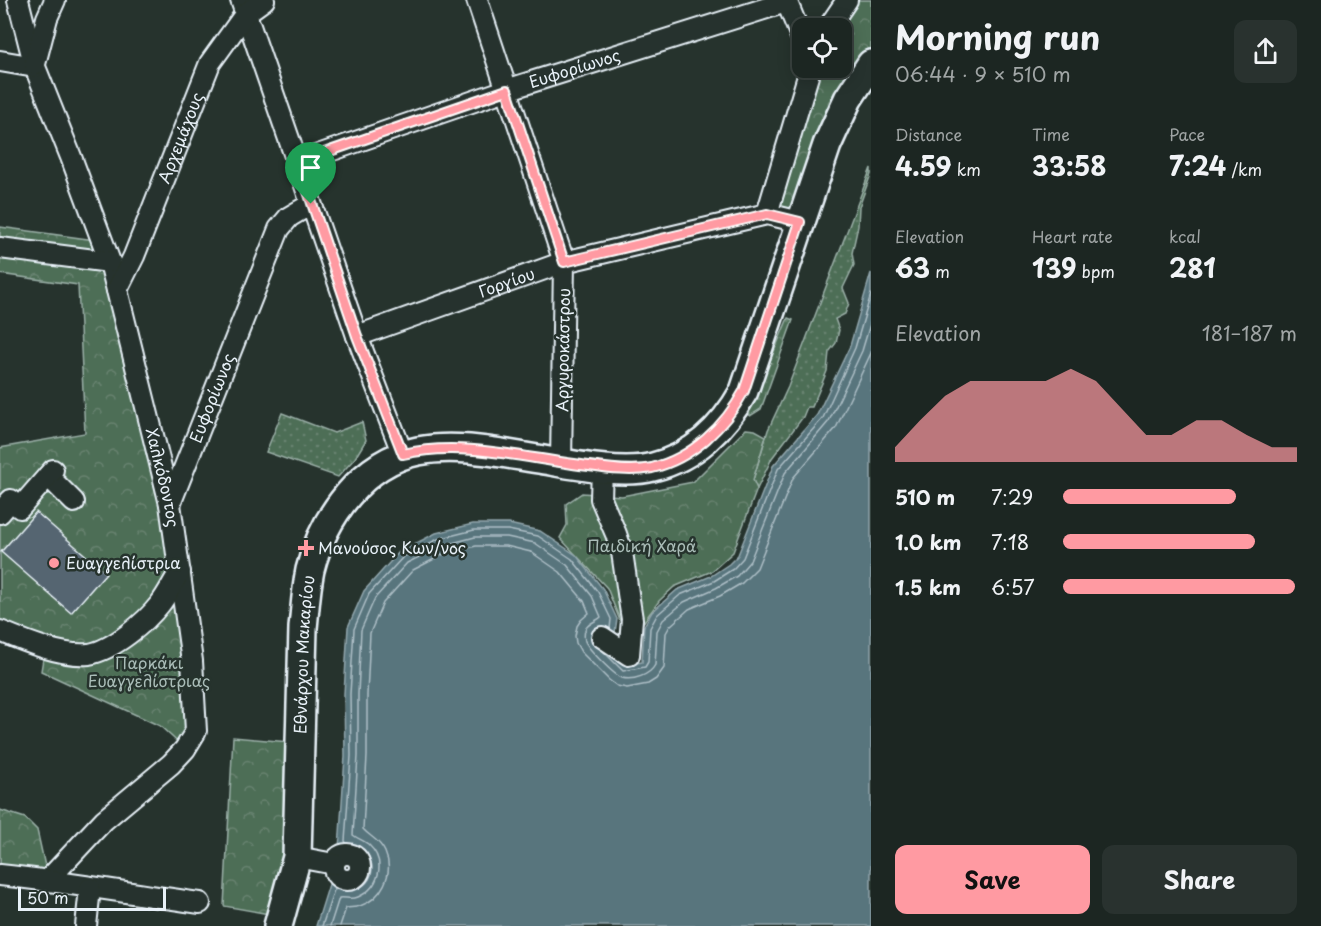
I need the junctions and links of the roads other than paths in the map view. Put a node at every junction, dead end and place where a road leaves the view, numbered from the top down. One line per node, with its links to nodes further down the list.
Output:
1 (18, 0): 12 (street, Χαλκόδοντος)
2 (55, 0): 12 (street)
3 (264, 0): 7 (street, Αρχεμάχους)
4 (477, 0): 14 (street, Αργυροκάστρου)
5 (847, 0): 9 (street)
6 (786, 1): 8 (street); 14 (street, Ευφορίωνος)
7 (244, 7): 15 (street); 22 (street, Αρχεμάχους)
8 (793, 18)
9 (835, 18)
10 (0, 61): 12 (street)
11 (871, 64): 18 (street)
12 (34, 67): 20 (street, Χαλκόδοντος)
13 (807, 78): 17 (street)
14 (507, 90): 15 (street, Ευφορίωνος); 21 (street, Αργυροκάστρου)
15 (298, 162): 16 (street)
16 (311, 204): 23 (street); 28 (street, Ευφορίωνος)
17 (767, 214): 18 (street, Γοργίου); 21 (street, Γοργίου)
18 (800, 222): 26 (street, Εθνάρχου Μακαρίου)
19 (0, 248): 20 (street)
20 (110, 262): 22 (street, Χαλκόδοντος)
21 (564, 262): 23 (street, Γοργίου); 25 (street, Αργυροκάστρου)
22 (117, 290): 28 (street, Χαλκόδοντος)
23 (357, 336): 24 (street)
24 (403, 454): 25 (street, Εθνάρχου Μακαρίου); 33 (street, Εθνάρχου Μακαρίου)
25 (561, 463): 26 (street, Εθνάρχου Μακαρίου)
26 (602, 468): 32 (street)
27 (74, 502): 29 (street)
28 (170, 504): 30 (street, Χαλκόδοντος)
29 (0, 513)
30 (180, 572): 31 (street); 36 (street, Χαλκόδοντος)
31 (0, 631)
32 (602, 637)
33 (297, 857): 34 (street); 40 (street, Εθνάρχου Μακαρίου)
34 (334, 864)
35 (0, 875): 36 (street)
36 (48, 880): 37 (street)
37 (90, 888): 38 (street); 39 (street)
38 (200, 903)
39 (86, 926)
40 (278, 926)

